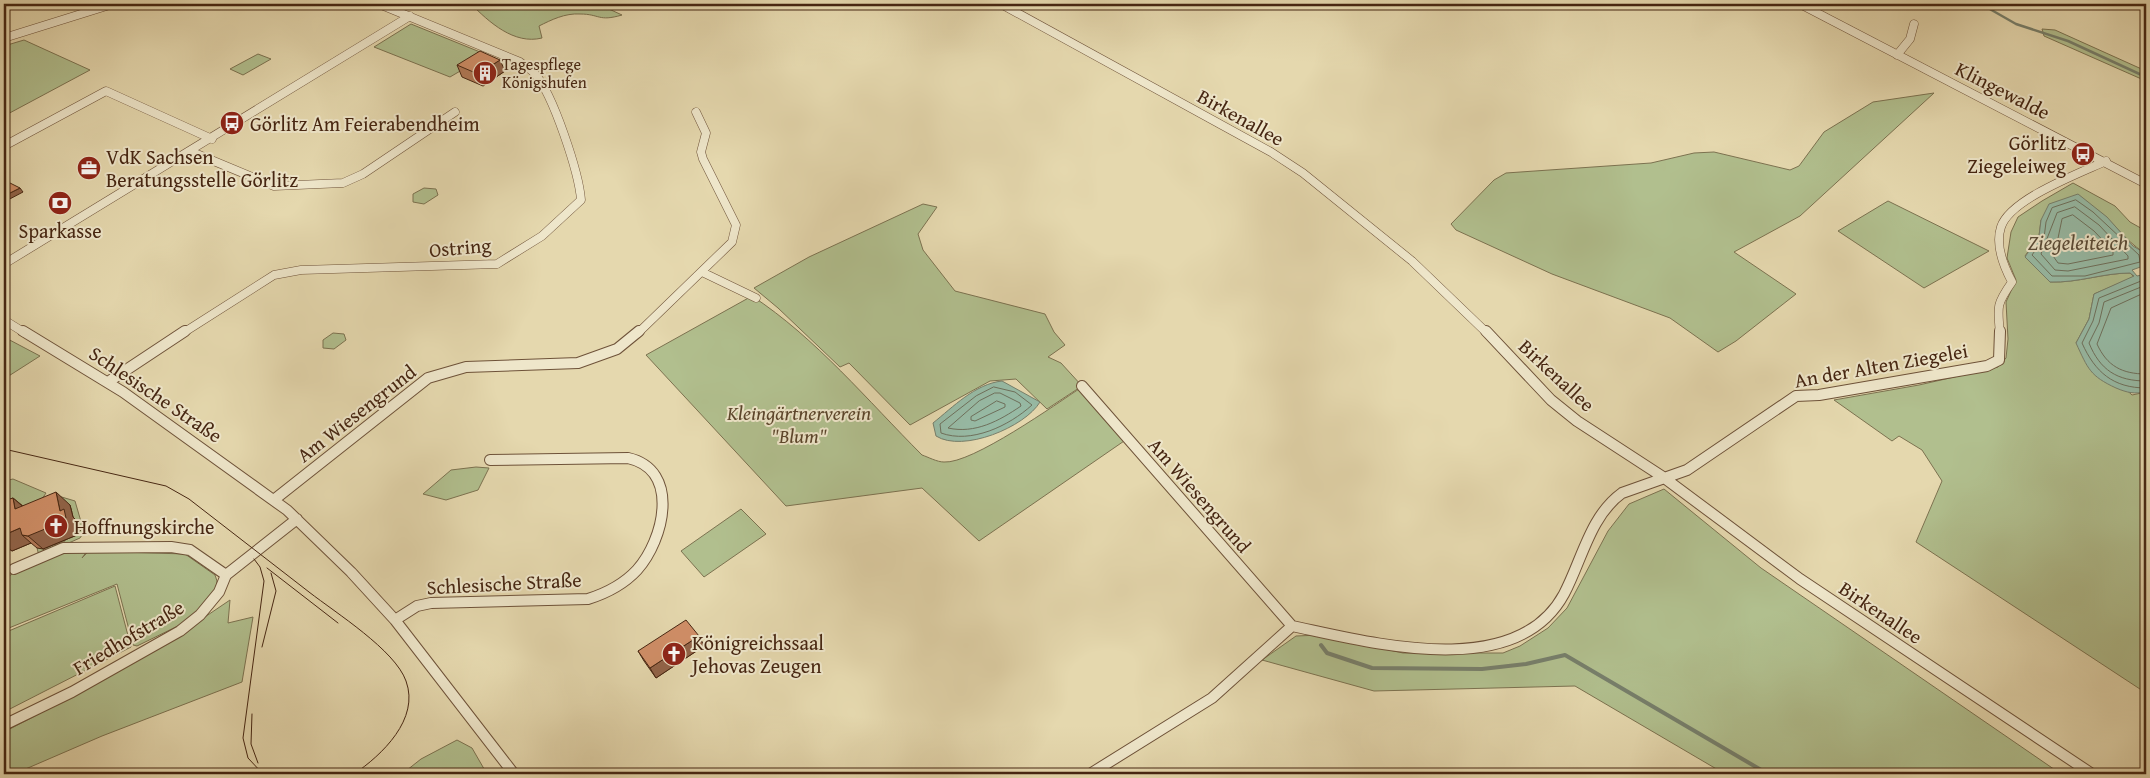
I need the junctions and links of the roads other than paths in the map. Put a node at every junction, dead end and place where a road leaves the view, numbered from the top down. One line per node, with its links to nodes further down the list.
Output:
1 (113, 4): 7 (street)
2 (379, 4): 5 (street)
3 (1001, 4): 25 (street, Birkenallee)
4 (1800, 4): 8 (street, Klingewalde)
5 (410, 16): 11 (street); 22 (street, Ostring)
6 (1914, 24): 8 (street)
7 (4, 38)
8 (1897, 55): 14 (street, Klingewalde)
9 (455, 112): 13 (street)
10 (696, 112): 19 (street, Am Wiesengrund)
11 (212, 139): 12 (street); 13 (street)
12 (4, 146)
13 (192, 152): 16 (street)
14 (2106, 161): 15 (street, Klingewalde); 25 (street, An der Alten Ziegelei)
15 (2146, 184)
16 (18, 258): 17 (street); 18 (street)
17 (4, 264)
18 (4, 269)
19 (704, 273): 20 (street); 26 (street, Am Wiesengrund)
20 (756, 298)
21 (4, 322): 22 (street, Schlesische Straße)
22 (108, 382): 26 (street, Schlesische Straße)
23 (1082, 386): 31 (street, Am Wiesengrund)
24 (490, 460): 30 (street, Schlesische Straße)
25 (1663, 477): 31 (street, An der Alten Ziegelei); 35 (street, Birkenallee)
26 (275, 499): 27 (street, Schlesische Straße)
27 (297, 519): 29 (street, Friedhofstraße); 30 (street, Schlesische Straße)
28 (14, 569): 29 (street)
29 (226, 575): 32 (street, Friedhofstraße)
30 (395, 620): 33 (street, Schlesische Straße)
31 (1292, 626): 34 (street)
32 (4, 725)
33 (514, 774)
34 (1090, 774)
35 (2092, 774)

